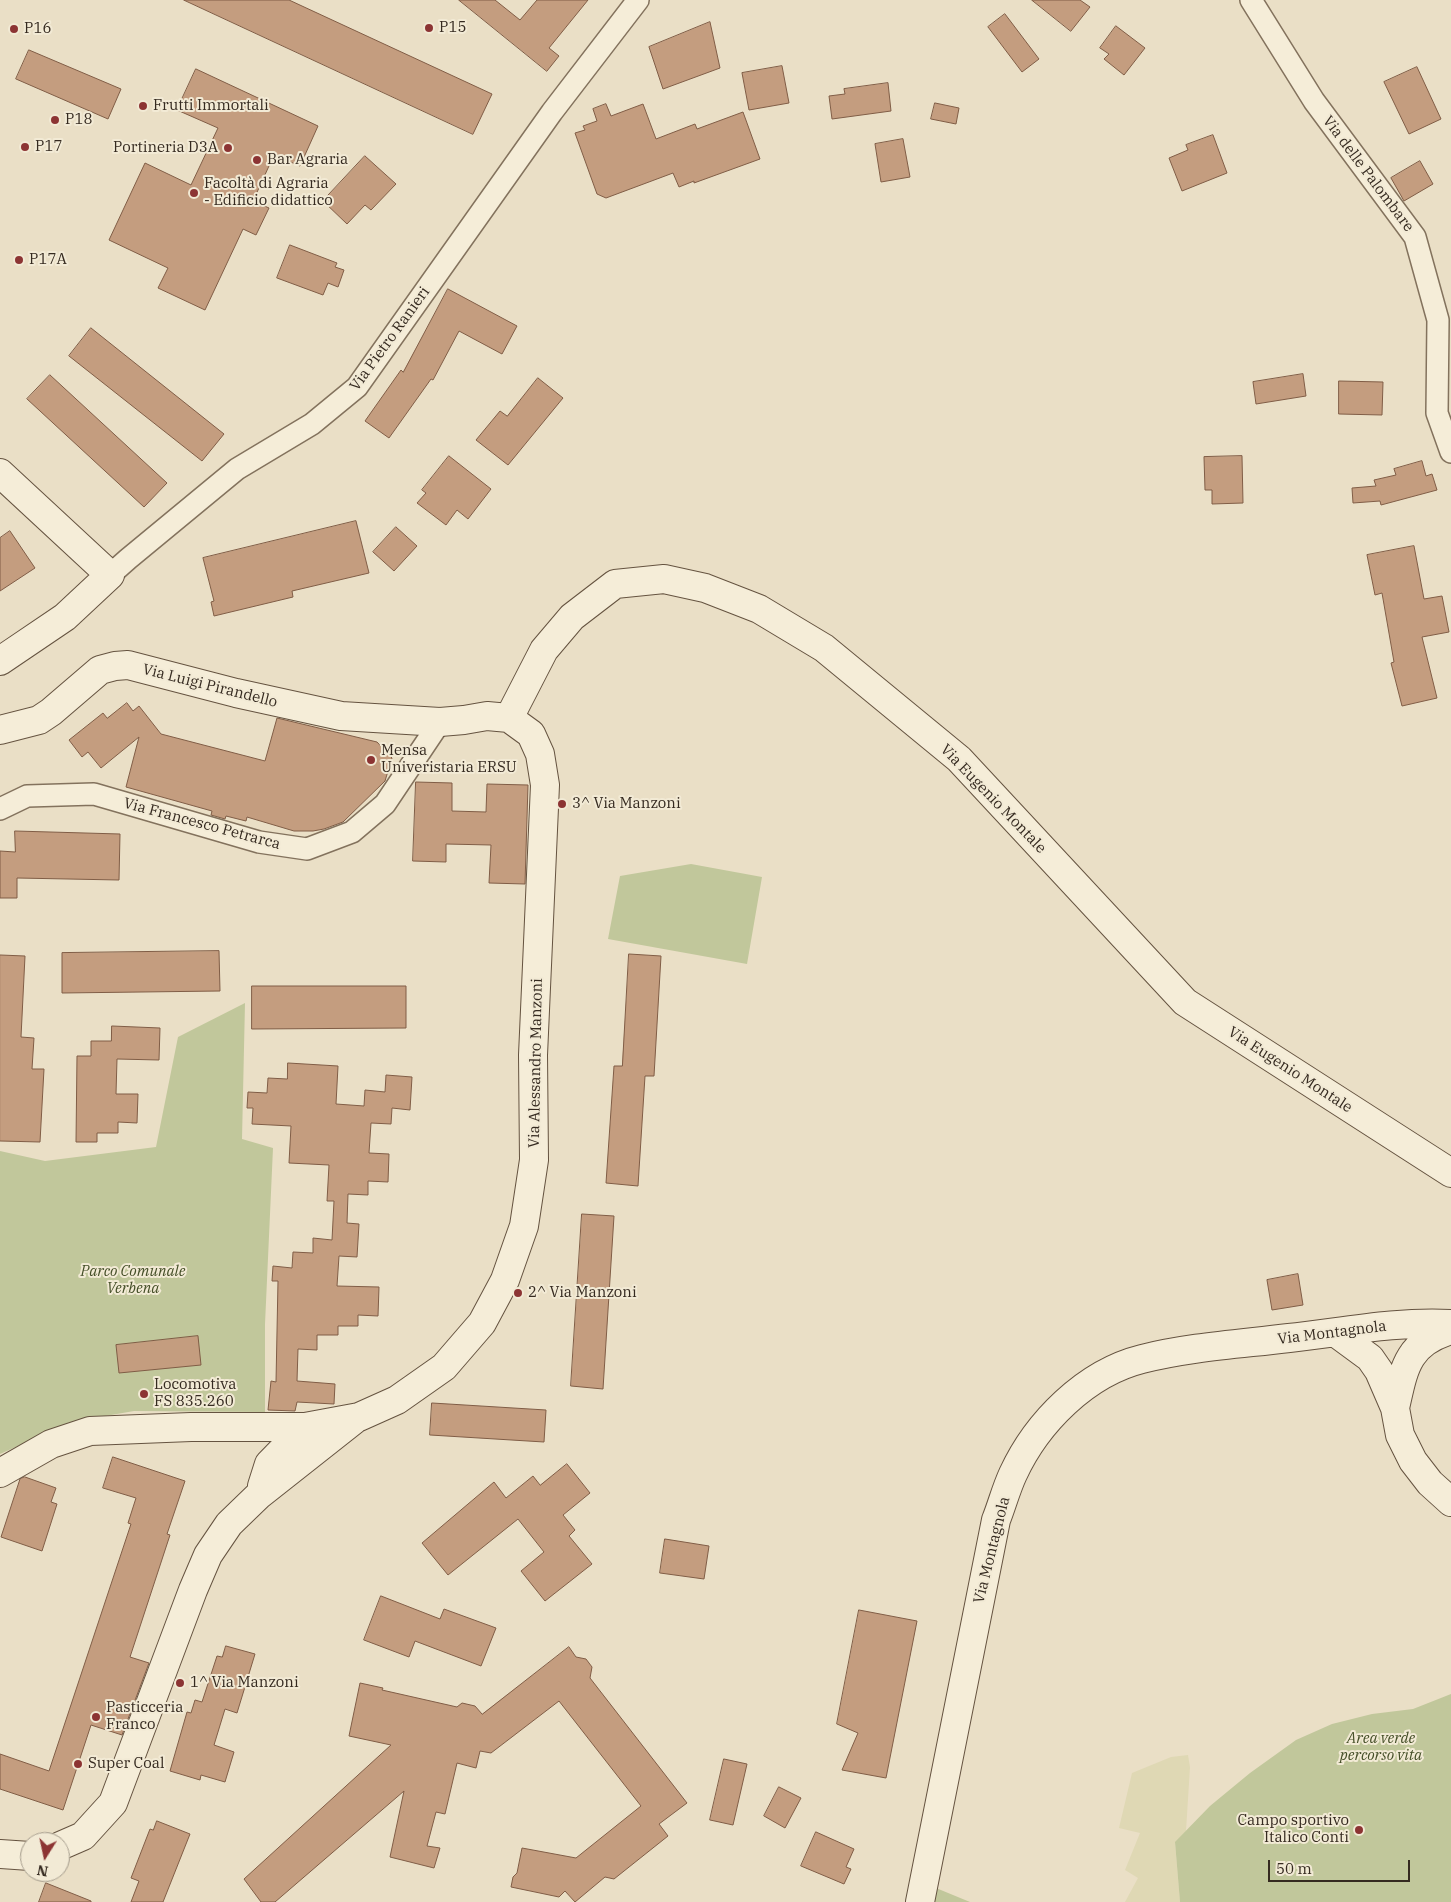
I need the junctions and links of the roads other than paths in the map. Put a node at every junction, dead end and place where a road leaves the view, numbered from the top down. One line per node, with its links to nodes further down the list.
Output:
1 (638, 0): 5 (street, Via Pietro Ranieri)
2 (1252, 0): 3 (street, Via delle Palombare)
3 (1451, 452)
4 (0, 473): 5 (street)
5 (110, 575): 6 (street, Via Pietro Ranieri)
6 (0, 662)
7 (509, 718): 8 (street); 11 (street, Via Eugenio Montale); 16 (street, Via Alessandro Manzoni)
8 (440, 722): 9 (street, Via Luigi Pirandello); 10 (street, Via Francesco Petrarca)
9 (0, 730)
10 (0, 809)
11 (1451, 1173)
12 (1451, 1324): 14 (street, Via Montagnola)
13 (1451, 1330): 15 (street)
14 (1336, 1333): 15 (street); 27 (street, Via Montagnola)
15 (1395, 1408): 23 (street)
16 (358, 1417): 18 (street, Via Alessandro Manzoni); 19 (street, Via Alessandro Manzoni)
17 (257, 1427): 18 (street); 20 (street); 21 (street)
18 (305, 1428): 19 (street); 20 (street, Via Alessandro Manzoni)
19 (301, 1461): 22 (street, Via Alessandro Manzoni)
20 (269, 1464): 22 (street, Via Alessandro Manzoni)
21 (0, 1473)
22 (259, 1495): 24 (street, Via Alessandro Manzoni)
23 (1451, 1502)
24 (70, 1842)
25 (0, 1854): 26 (street)
26 (20, 1855)
27 (920, 1902)

